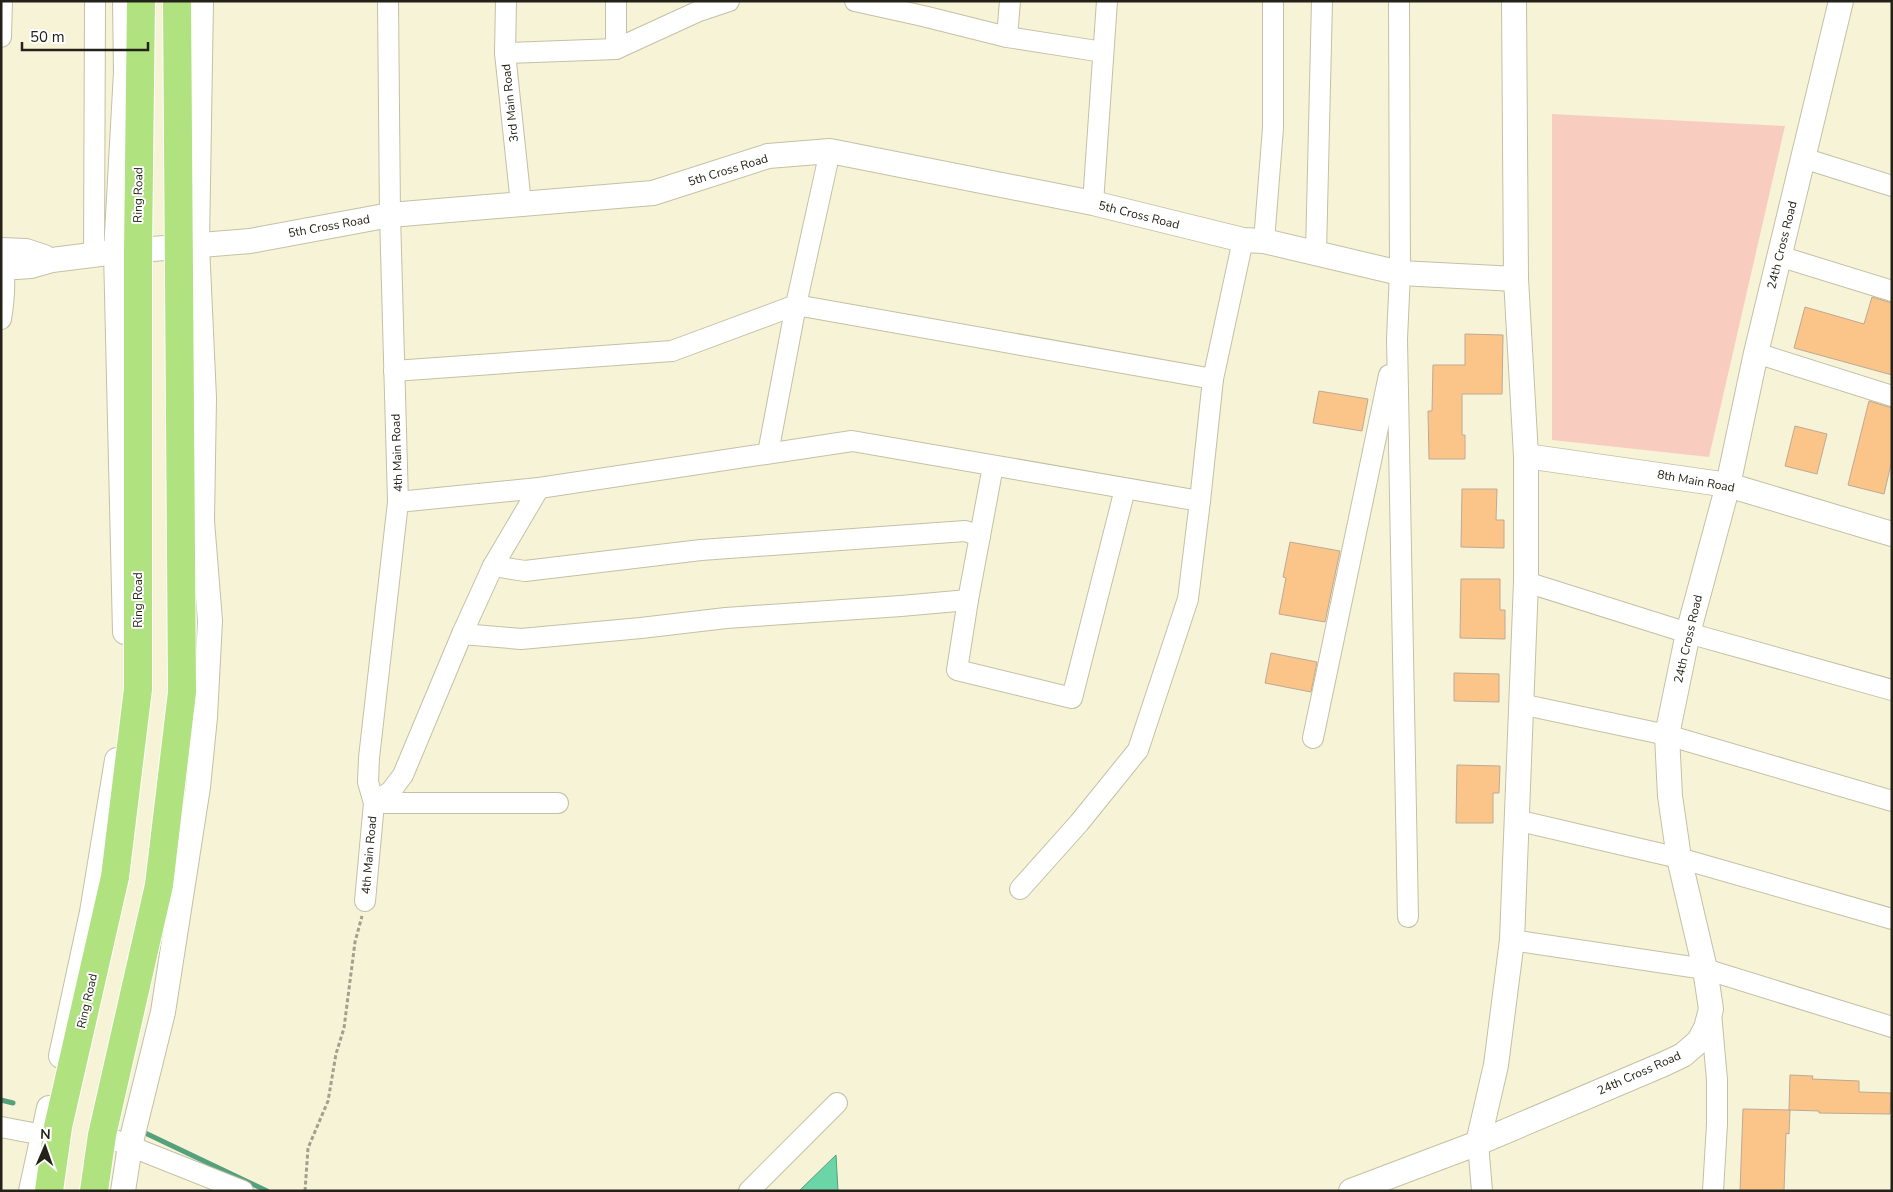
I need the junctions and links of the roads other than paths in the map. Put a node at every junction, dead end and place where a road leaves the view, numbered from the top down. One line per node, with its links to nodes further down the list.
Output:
1 (2, 1): 21 (street)
2 (95, 1): 34 (street)
3 (125, 1): 34 (street)
4 (141, 1): 34 (highway, Ring Road)
5 (177, 1): 33 (highway)
6 (201, 1): 33 (street)
7 (388, 1): 31 (street, 4th Main Road)
8 (506, 1): 24 (street, 3rd Main Road)
9 (616, 1): 23 (street)
10 (729, 1): 19 (street)
11 (855, 1): 20 (street)
12 (1010, 1): 22 (street)
13 (1107, 1): 25 (street)
14 (1273, 1): 32 (street)
15 (1322, 1): 35 (street)
16 (1399, 1): 38 (street)
17 (1514, 1): 39 (street)
18 (1841, 1): 27 (street, 24th Cross Road)
19 (699, 6): 23 (street)
20 (923, 8): 22 (street)
21 (1, 37)
22 (1006, 37): 25 (street)
23 (616, 49): 24 (street)
24 (505, 52): 30 (street, 3rd Main Road)
25 (1103, 52): 29 (street)
26 (830, 151): 29 (street, 5th Cross Road); 30 (street, 5th Cross Road); 41 (street)
27 (1803, 158): 28 (street); 36 (street, 24th Cross Road)
28 (1892, 186)
29 (1093, 203): 32 (street, 5th Cross Road)
30 (521, 204): 31 (street, 5th Cross Road)
31 (390, 215): 33 (street, 5th Cross Road); 45 (street, 4th Main Road)
32 (1253, 241): 35 (street, 5th Cross Road); 46 (street)
33 (188, 246): 34 (street, 5th Cross Road); 84 (highway); 86 (street)
34 (116, 253): 37 (street, 5th Cross Road); 80 (highway, Ring Road)
35 (1316, 253): 38 (street, 5th Cross Road)
36 (1780, 256): 40 (street); 44 (street, 24th Cross Road)
37 (2, 260): 42 (street)
38 (1400, 273): 39 (street, 5th Cross Road); 43 (street)
39 (1516, 279): 49 (street)
40 (1892, 291)
41 (796, 305): 45 (street); 46 (street); 48 (street)
42 (1, 319)
43 (1397, 339): 66 (street); 74 (street)
44 (1756, 353): 47 (street); 51 (street, 24th Cross Road)
45 (394, 371): 55 (street, 4th Main Road)
46 (1213, 379): 54 (street)
47 (1892, 396)
48 (768, 453): 50 (street); 52 (street)
49 (1526, 456): 51 (street, 8th Main Road); 59 (street)
50 (993, 466): 53 (street); 57 (street)
51 (1728, 485): 56 (street, 8th Main Road); 61 (street, 24th Cross Road)
52 (539, 488): 55 (street); 58 (street)
53 (1125, 489): 54 (street); 60 (street)
54 (1200, 501): 72 (street)
55 (398, 502): 68 (street, 4th Main Road)
56 (1892, 534)
57 (980, 536): 58 (street); 60 (street)
58 (493, 566): 62 (street)
59 (1526, 582): 61 (street); 64 (street)
60 (968, 600): 62 (street)
61 (1688, 633): 63 (street); 65 (street, 24th Cross Road)
62 (462, 634): 68 (street)
63 (1892, 690)
64 (1520, 704): 65 (street); 70 (street)
65 (1667, 736): 67 (street); 71 (street, 24th Cross Road)
66 (1313, 738)
67 (1892, 801)
68 (374, 803): 69 (street); 73 (street, 4th Main Road)
69 (558, 803)
70 (1516, 820): 71 (street); 76 (street)
71 (1679, 858): 75 (street); 77 (street, 24th Cross Road)
72 (1020, 888)
73 (365, 901)
74 (1408, 918)
75 (1892, 919)
76 (1512, 940): 77 (street); 85 (street)
77 (1705, 969): 78 (street, 24th Cross Road); 79 (street)
78 (1711, 1009): 85 (street, 24th Cross Road); 95 (street)
79 (1892, 1027)
80 (63, 1073): 83 (street); 89 (highway, Ring Road)
81 (837, 1103): 93 (street)
82 (1, 1127): 83 (street)
83 (43, 1135): 88 (street)
84 (102, 1135): 86 (street); 90 (highway)
85 (1478, 1143): 87 (street, 24th Cross Road); 94 (street)
86 (130, 1146): 91 (street); 92 (street)
87 (1354, 1190)
88 (31, 1191)
89 (49, 1191)
90 (94, 1191)
91 (123, 1191)
92 (243, 1191)
93 (749, 1191)
94 (1482, 1191)
95 (1713, 1191)

